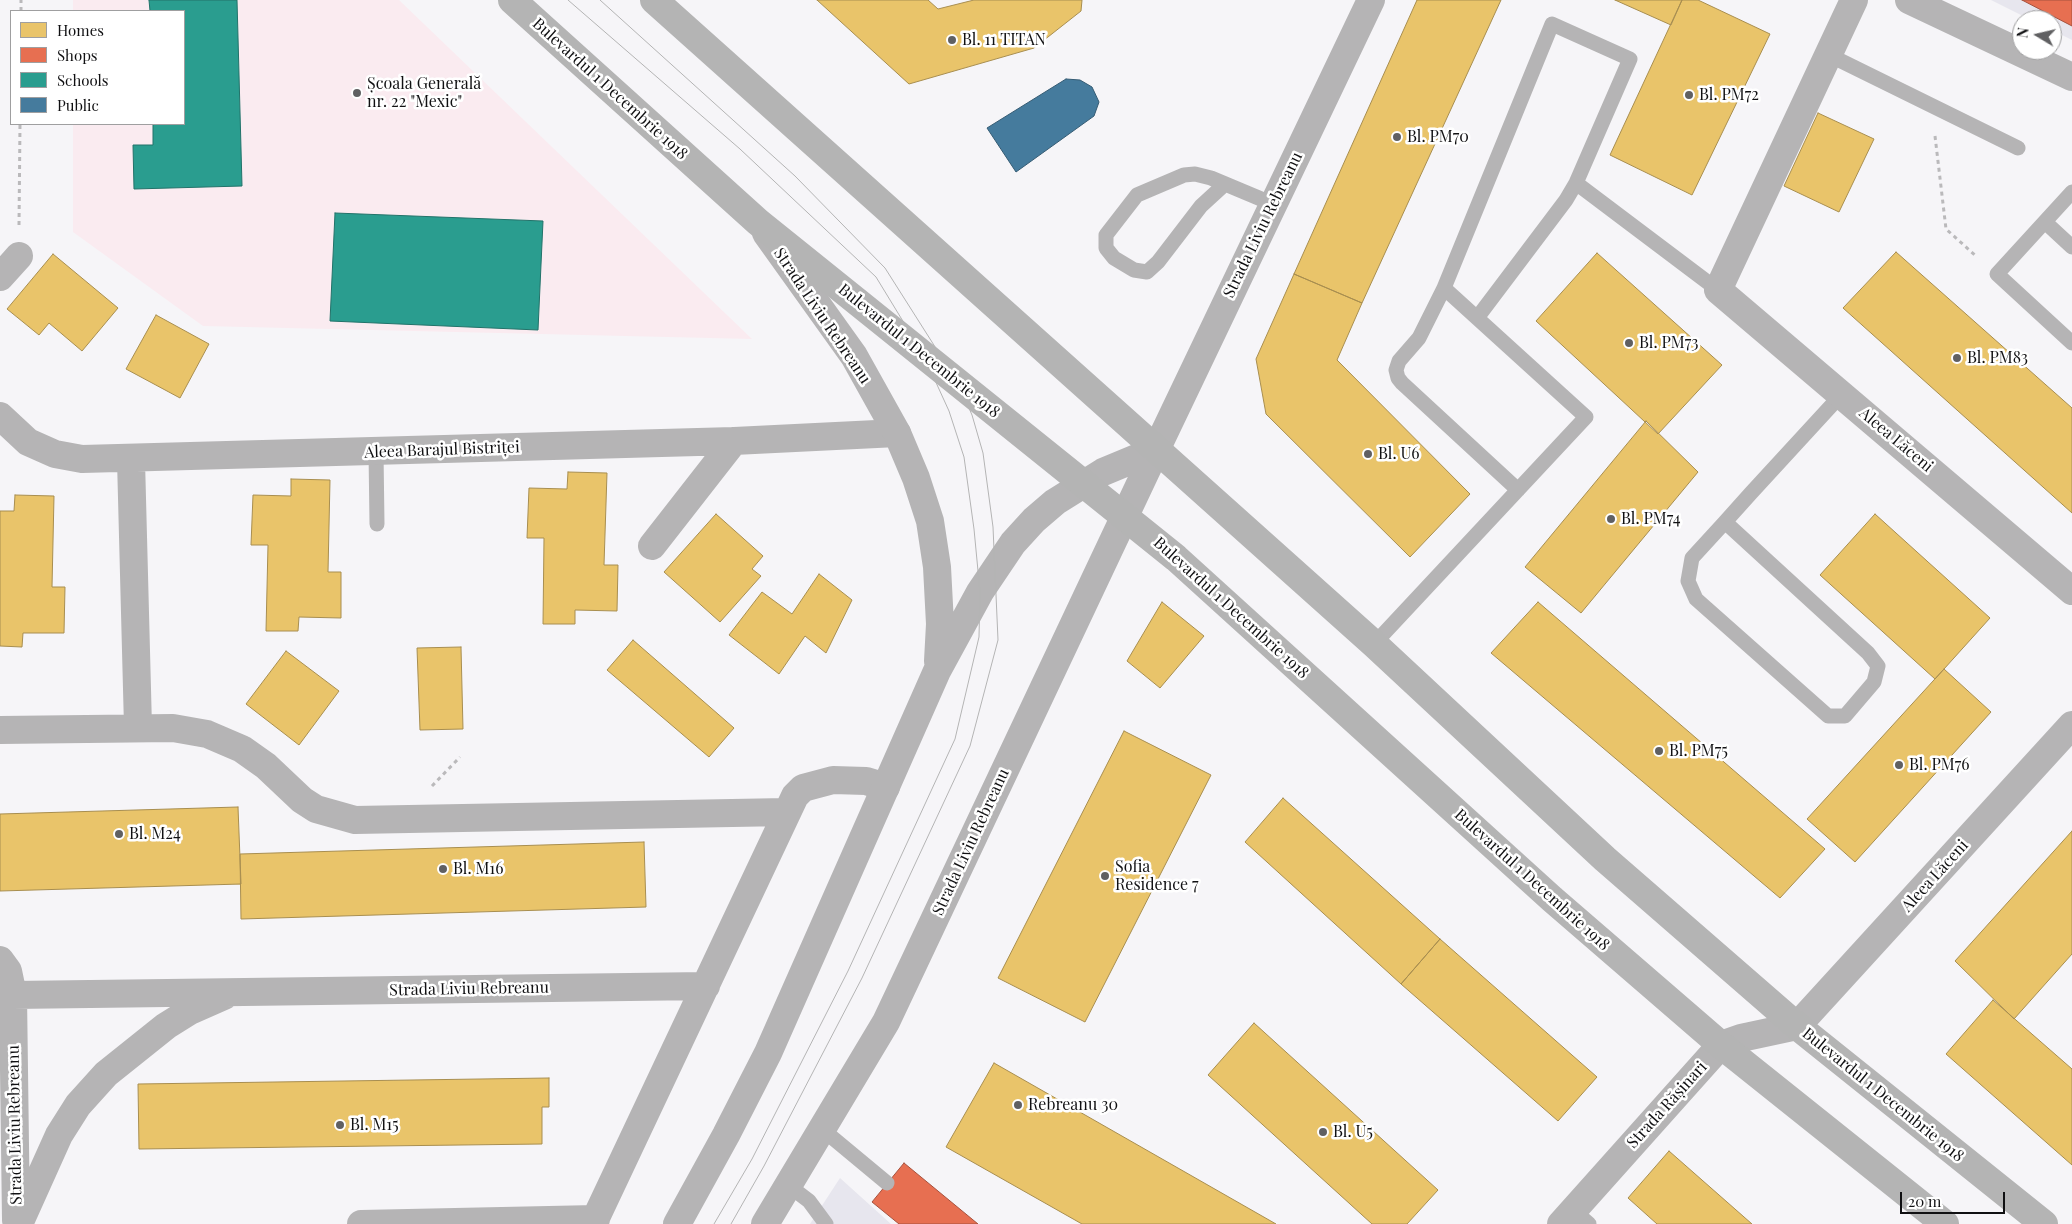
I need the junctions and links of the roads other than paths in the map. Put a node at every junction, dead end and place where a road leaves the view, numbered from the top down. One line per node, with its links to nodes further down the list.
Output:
1 (512, 0): 13 (main road, Bulevardul 1 Decembrie 1918)
2 (654, 0): 26 (main road, Bulevardul 1 Decembrie 1918)
3 (1371, 0): 12 (street, Strada Liviu Rebreanu)
4 (1854, 0): 6 (street)
5 (1909, 0): 7 (street)
6 (1829, 55): 8 (lane); 19 (street)
7 (2072, 77)
8 (2018, 148)
9 (1576, 183): 18 (lane); 19 (lane); 20 (lane)
10 (1225, 184): 10 (lane); 12 (lane)
11 (2072, 192): 14 (lane)
12 (1273, 204): 26 (street, Strada Liviu Rebreanu)
13 (758, 222): 24 (street, Strada Liviu Rebreanu); 29 (main road, Bulevardul 1 Decembrie 1918)
14 (2045, 222): 15 (lane); 21 (lane)
15 (2072, 247)
16 (9, 256): 17 (street)
17 (0, 277)
18 (1444, 288): 20 (lane); 30 (lane)
19 (1718, 290): 22 (street, Aleea Lăceni)
20 (1477, 318): 30 (lane)
21 (2072, 343)
22 (1842, 394): 32 (lane); 35 (street, Aleea Lăceni)
23 (0, 416): 28 (street, Aleea Barajul Bistriței)
24 (897, 433): 25 (street, Aleea Barajul Bistriței); 37 (street, Strada Liviu Rebreanu)
25 (734, 441): 27 (street, Aleea Barajul Bistriței); 34 (street)
26 (1156, 450): 29 (street, Strada Liviu Rebreanu); 31 (street, Strada Liviu Rebreanu); 36 (main road, Bulevardul 1 Decembrie 1918)
27 (376, 452): 28 (street, Aleea Barajul Bistriței); 33 (lane)
28 (131, 460): 39 (street)
29 (1083, 483): 31 (main road, Bulevardul 1 Decembrie 1918); 37 (street, Strada Liviu Rebreanu)
30 (1518, 490): 36 (lane)
31 (1125, 516): 48 (main road, Bulevardul 1 Decembrie 1918); 49 (street, Strada Liviu Rebreanu)
32 (1725, 522): 32 (lane)
33 (377, 524)
34 (652, 546)
35 (2072, 591)
36 (1374, 644): 47 (main road, Bulevardul 1 Decembrie 1918)
37 (937, 671): 41 (street, Strada Liviu Rebreanu)
38 (2072, 725): 47 (street, Aleea Lăceni)
39 (138, 727): 40 (street); 42 (street)
40 (0, 730)
41 (886, 787): 42 (street); 56 (street, Strada Liviu Rebreanu)
42 (786, 812): 44 (street)
43 (0, 960): 46 (street, Strada Liviu Rebreanu)
44 (706, 986): 45 (street, Strada Liviu Rebreanu); 53 (street)
45 (232, 992): 46 (street, Strada Liviu Rebreanu); 54 (street, Strada Liviu Rebreanu)
46 (13, 995): 54 (street, Strada Liviu Rebreanu)
47 (1798, 1026): 48 (street, Strada Rășinari); 60 (main road, Bulevardul 1 Decembrie 1918)
48 (1721, 1045): 52 (street, Strada Rășinari); 59 (main road, Bulevardul 1 Decembrie 1918)
49 (822, 1129): 50 (lane); 51 (street, Strada Liviu Rebreanu)
50 (888, 1183)
51 (788, 1185): 57 (street, Strada Liviu Rebreanu); 58 (lane)
52 (1574, 1219)
53 (595, 1222): 55 (street)
54 (18, 1224)
55 (362, 1224)
56 (677, 1224)
57 (766, 1224)
58 (826, 1224)
59 (1945, 1224)
60 (2044, 1224)

